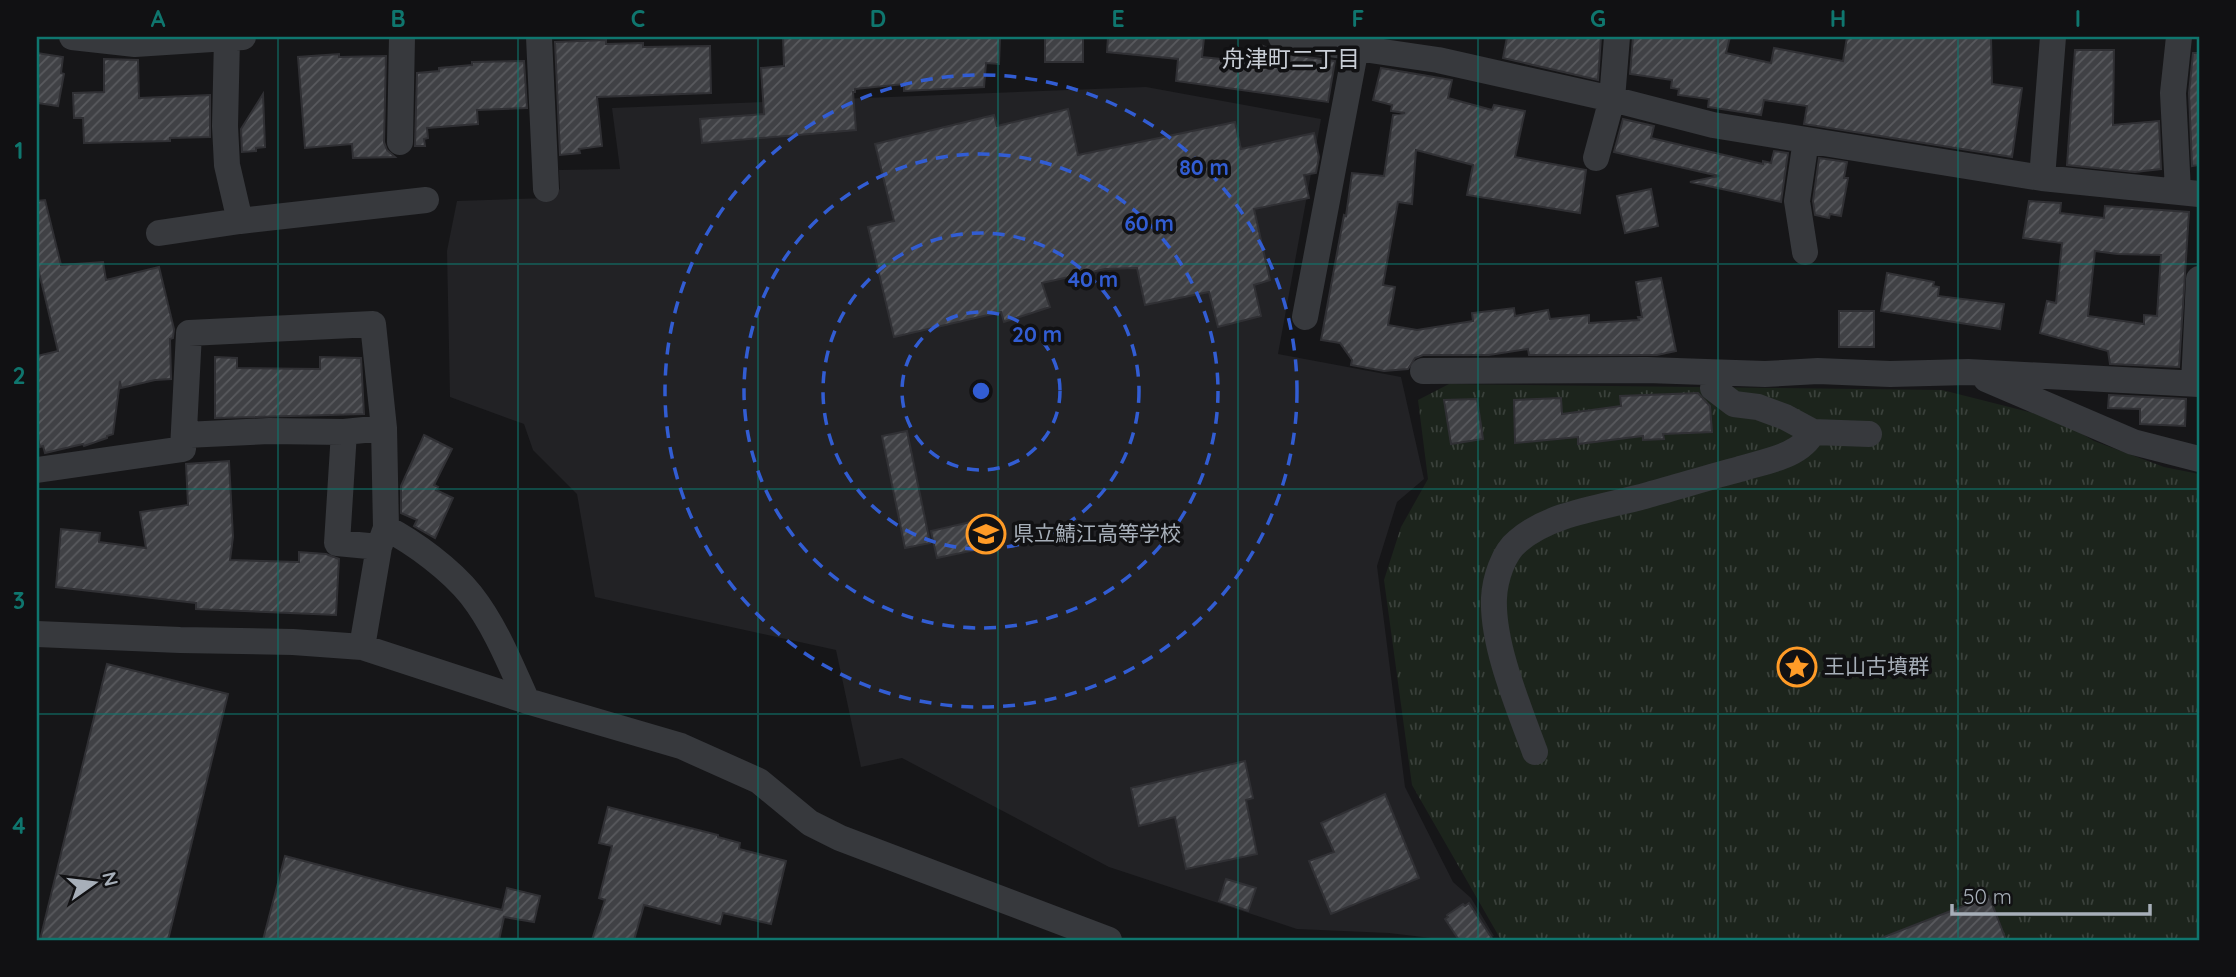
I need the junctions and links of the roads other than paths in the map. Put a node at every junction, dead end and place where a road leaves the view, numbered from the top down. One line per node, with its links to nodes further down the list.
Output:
1 (72, 37): 2 (street)
2 (236, 37): 18 (street)
3 (402, 37): 12 (street)
4 (539, 37): 15 (street)
5 (1281, 37): 9 (street)
6 (1617, 37): 10 (street)
7 (2053, 37): 14 (street)
8 (2179, 37): 16 (street)
9 (1356, 47): 10 (street); 22 (street)
10 (1612, 99): 11 (street); 13 (street)
11 (1806, 141): 14 (street); 20 (street)
12 (400, 142)
13 (1596, 158)
14 (2042, 178): 16 (street)
15 (546, 189)
16 (2189, 192)
17 (426, 200): 18 (street)
18 (240, 221): 19 (street)
19 (159, 233)
20 (1805, 253)
21 (2199, 279): 25 (street)
22 (1305, 317)
23 (1423, 371): 24 (street)
24 (1968, 372): 25 (street); 32 (street)
25 (2197, 384)
26 (1713, 388): 29 (street)
27 (383, 428): 28 (street); 31 (street); 34 (street)
28 (344, 432): 31 (street); 34 (street)
29 (1813, 432): 30 (street); 38 (street)
30 (1869, 434)
31 (184, 435): 33 (street)
32 (2199, 459)
33 (37, 470)
34 (383, 538): 36 (street); 37 (street)
35 (37, 634): 36 (street)
36 (362, 647): 37 (street)
37 (527, 701): 39 (street)
38 (1535, 752)
39 (1109, 940)

